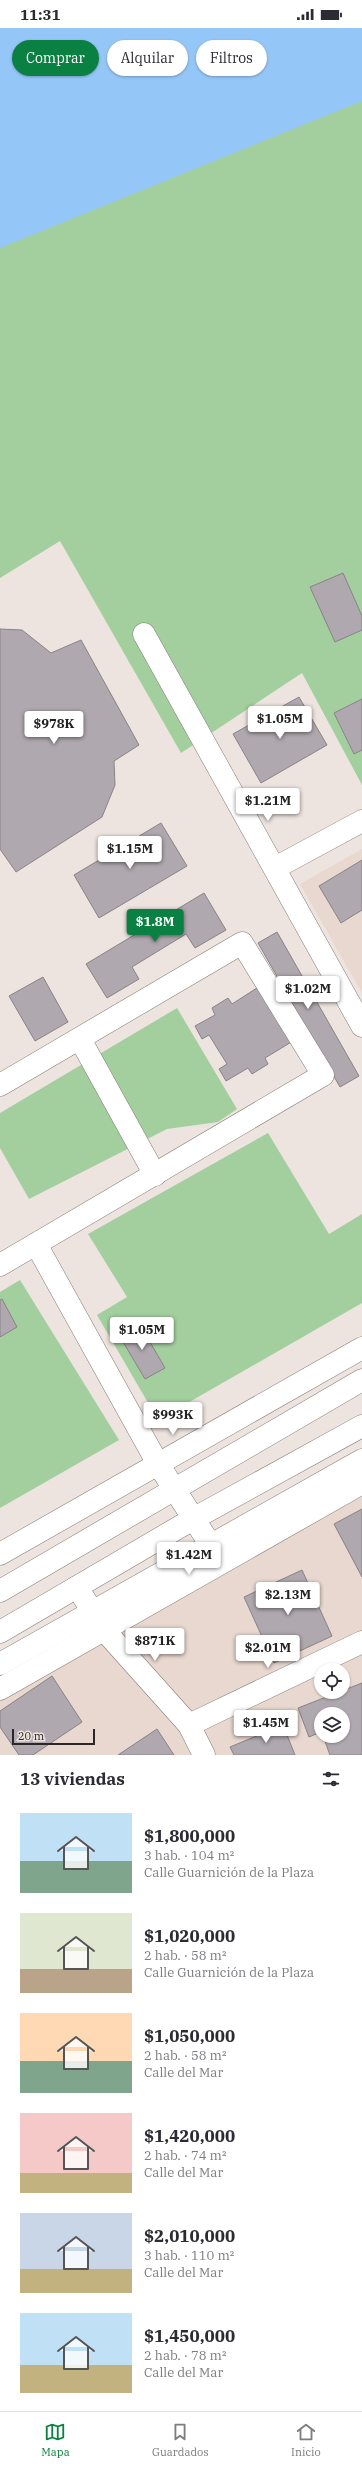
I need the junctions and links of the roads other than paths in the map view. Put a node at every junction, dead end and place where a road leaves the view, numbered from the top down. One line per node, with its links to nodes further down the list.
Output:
1 (144, 634): 3 (main road)
2 (362, 821): 3 (main road)
3 (275, 868): 4 (main road)
4 (362, 1026)
5 (80, 1039): 6 (main road); 7 (main road); 7 (main road)
6 (0, 1085)
7 (155, 1175): 8 (main road)
8 (36, 1244): 9 (main road); 14 (main road)
9 (0, 1266)
10 (362, 1348): 14 (main road)
11 (362, 1380): 16 (main road)
12 (362, 1426): 17 (main road)
13 (362, 1460): 18 (main road)
14 (158, 1464): 16 (main road); 19 (main road)
15 (362, 1484): 23 (main road)
16 (175, 1489): 17 (main road); 21 (main road)
17 (193, 1519): 18 (main road); 20 (main road)
18 (210, 1544): 22 (main road)
19 (0, 1554)
20 (76, 1587): 22 (main road); 24 (main road)
21 (0, 1591)
22 (93, 1612): 23 (main road); 26 (main road)
23 (104, 1630): 27 (main road); 28 (main road)
24 (0, 1632)
25 (362, 1642): 28 (main road)
26 (0, 1664)
27 (0, 1689)
28 (188, 1725): 29 (main road)
29 (204, 1755)

